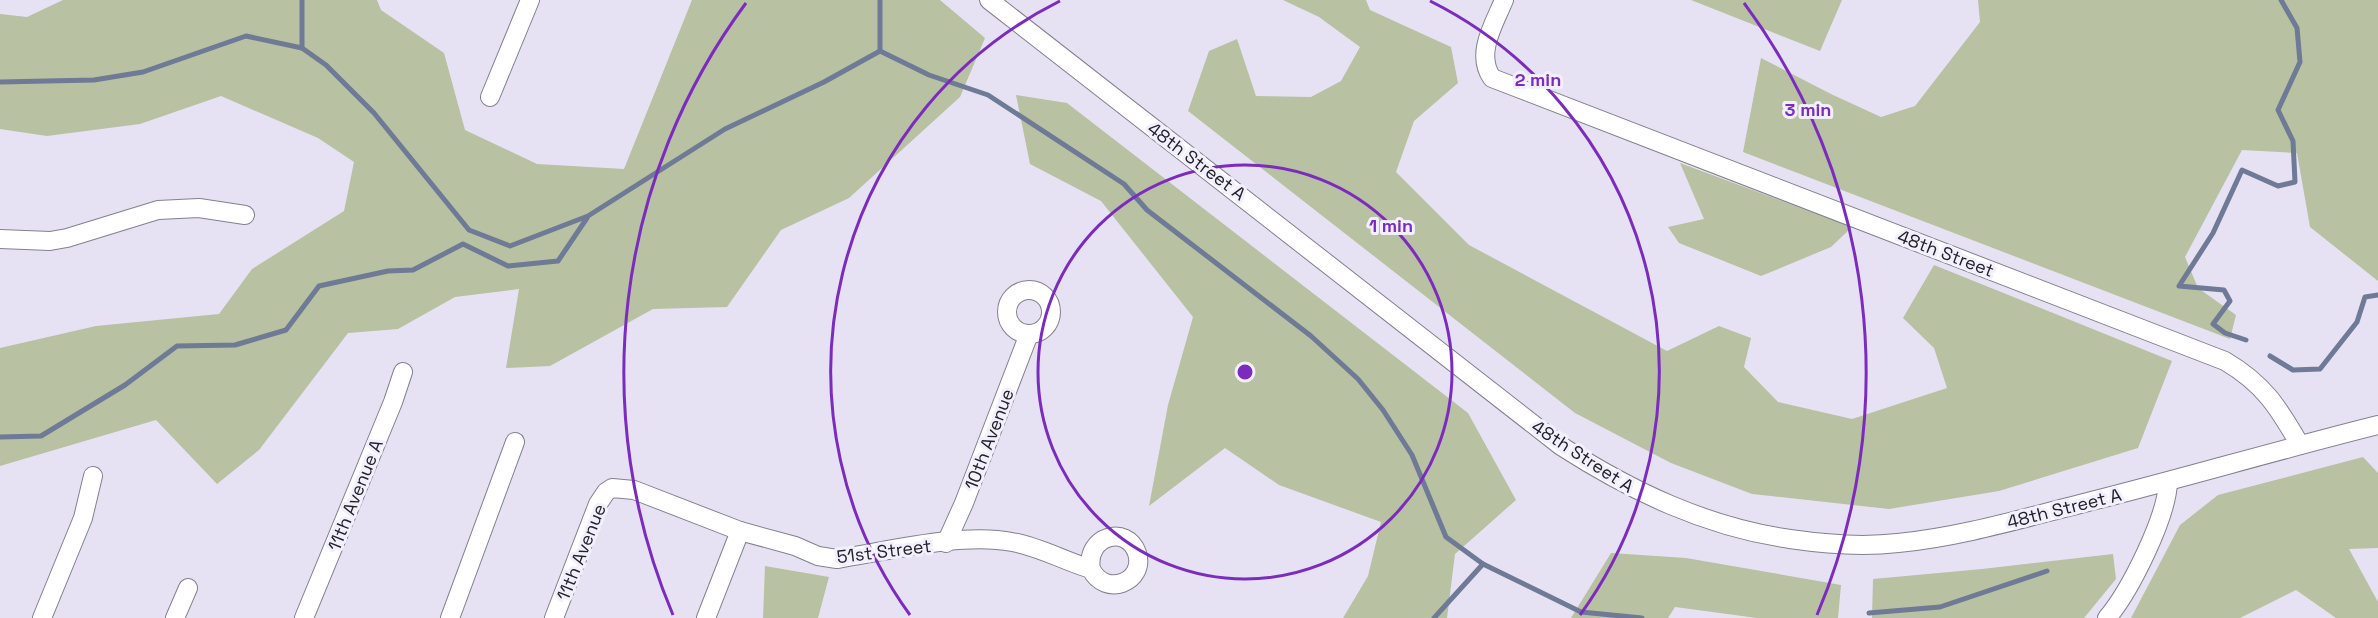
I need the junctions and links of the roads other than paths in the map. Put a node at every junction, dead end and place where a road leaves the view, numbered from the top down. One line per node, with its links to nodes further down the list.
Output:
1 (530, 0): 4 (street)
2 (989, 0): 13 (street, 48th Street A)
3 (1504, 0): 11 (street, 48th Street)
4 (490, 97)
5 (245, 215): 6 (street)
6 (0, 239)
7 (1029, 334): 16 (street, 10th Avenue)
8 (404, 372): 21 (street, 11th Avenue A)
9 (2378, 425): 11 (street)
10 (515, 442): 22 (street)
11 (2300, 445): 13 (street, 48th Street A)
12 (93, 476): 19 (street)
13 (2168, 482): 25 (street)
14 (612, 488): 15 (street, 51st Street); 23 (street, 11th Avenue)
15 (740, 531): 16 (street, 51st Street); 24 (street)
16 (946, 543): 17 (street, 51st Street)
17 (1091, 568)
18 (188, 588): 20 (street)
19 (42, 618)
20 (175, 618)
21 (304, 618)
22 (450, 618)
23 (554, 618)
24 (706, 618)
25 (2107, 618)

